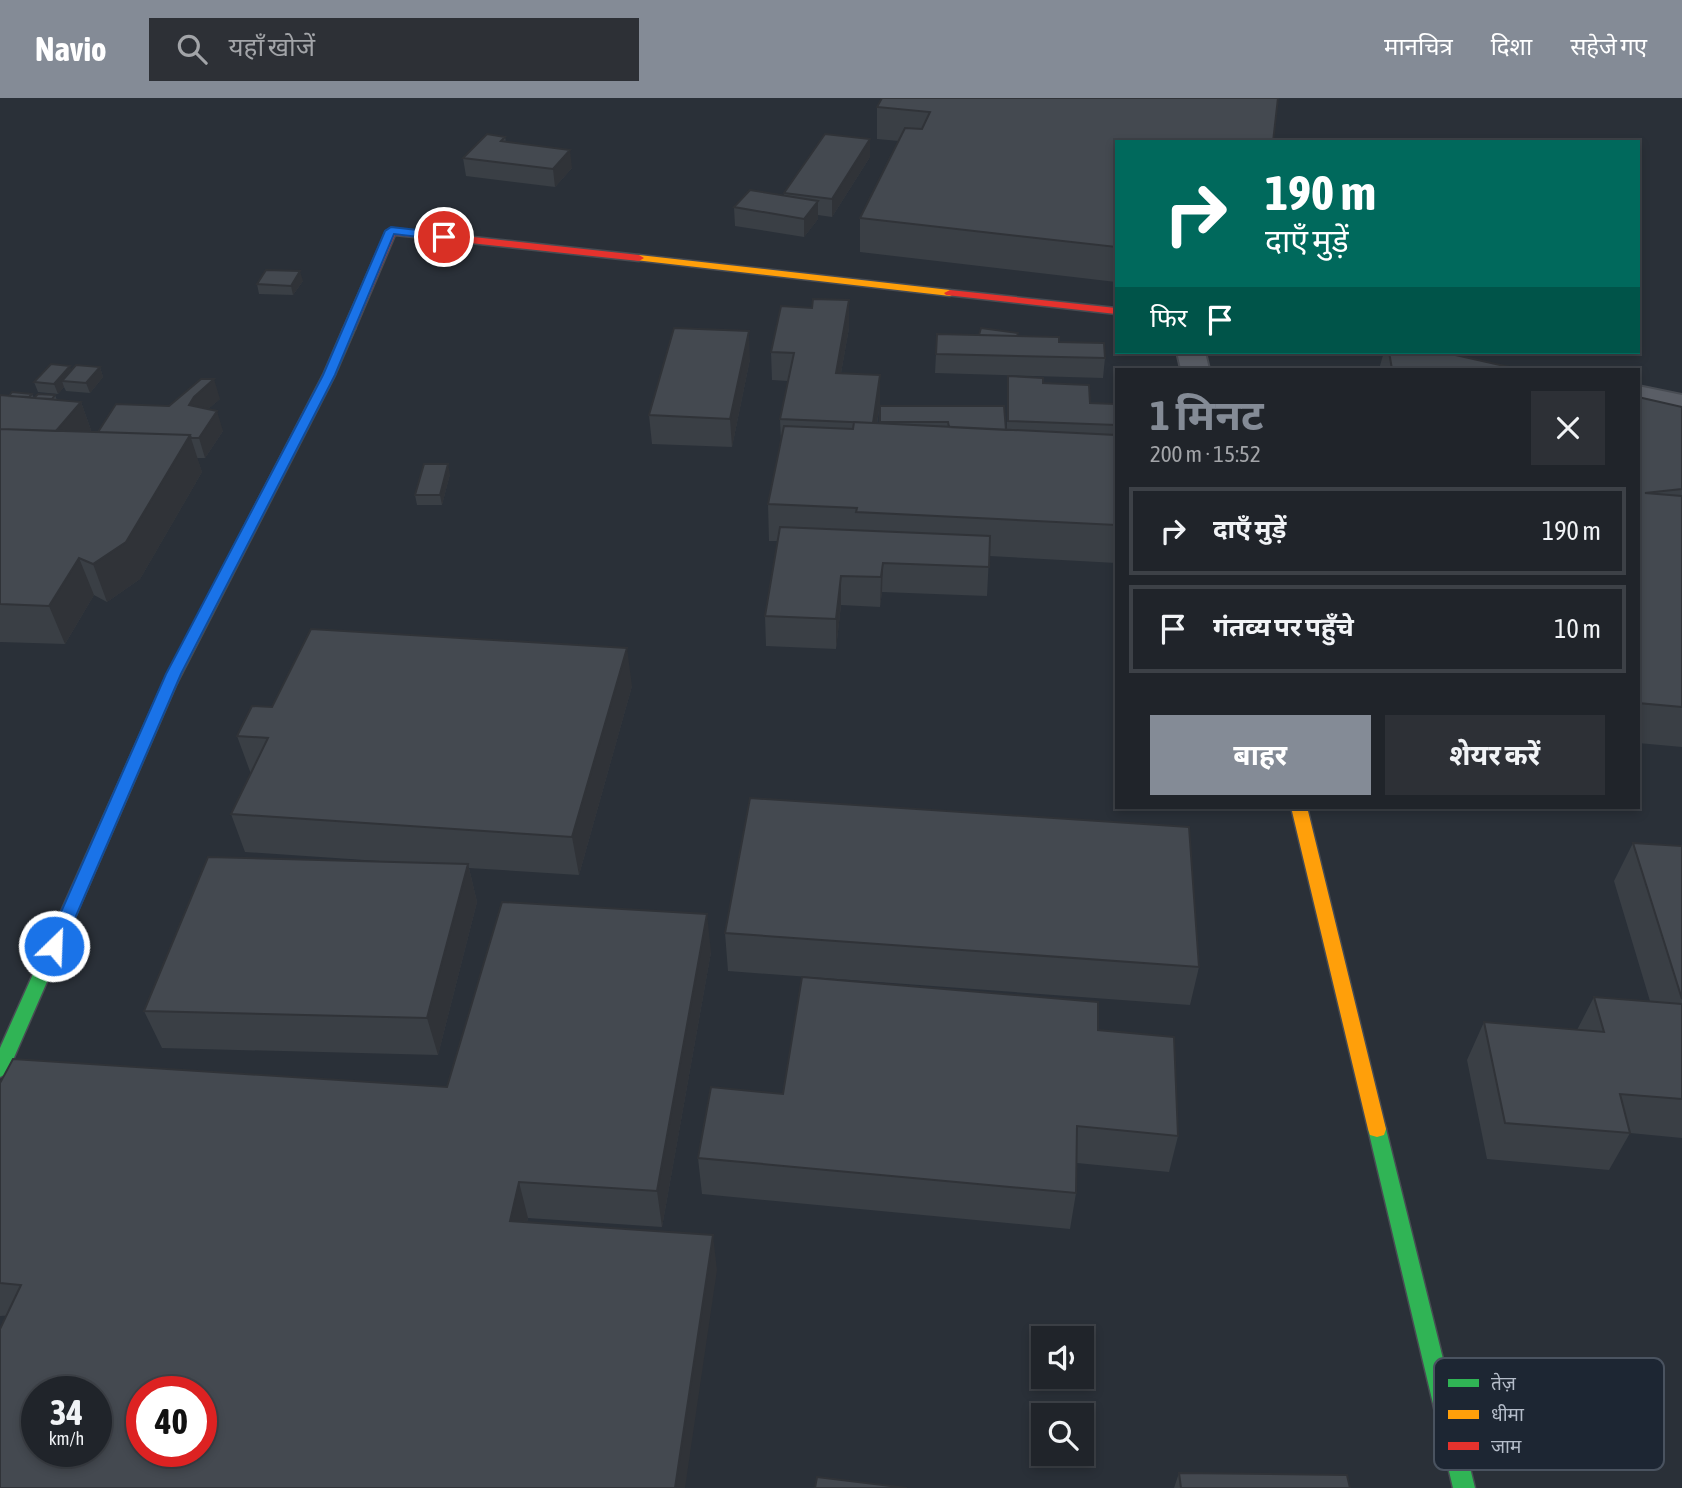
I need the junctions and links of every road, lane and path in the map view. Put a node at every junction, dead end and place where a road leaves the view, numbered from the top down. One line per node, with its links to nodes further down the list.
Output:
1 (1115, 311): 5 (street)
2 (1640, 395): 3 (street)
3 (1682, 404)
4 (1299, 809): 6 (street)
5 (0, 1069)
6 (1434, 1364)
7 (1460, 1470): 8 (street)
8 (1464, 1488)

